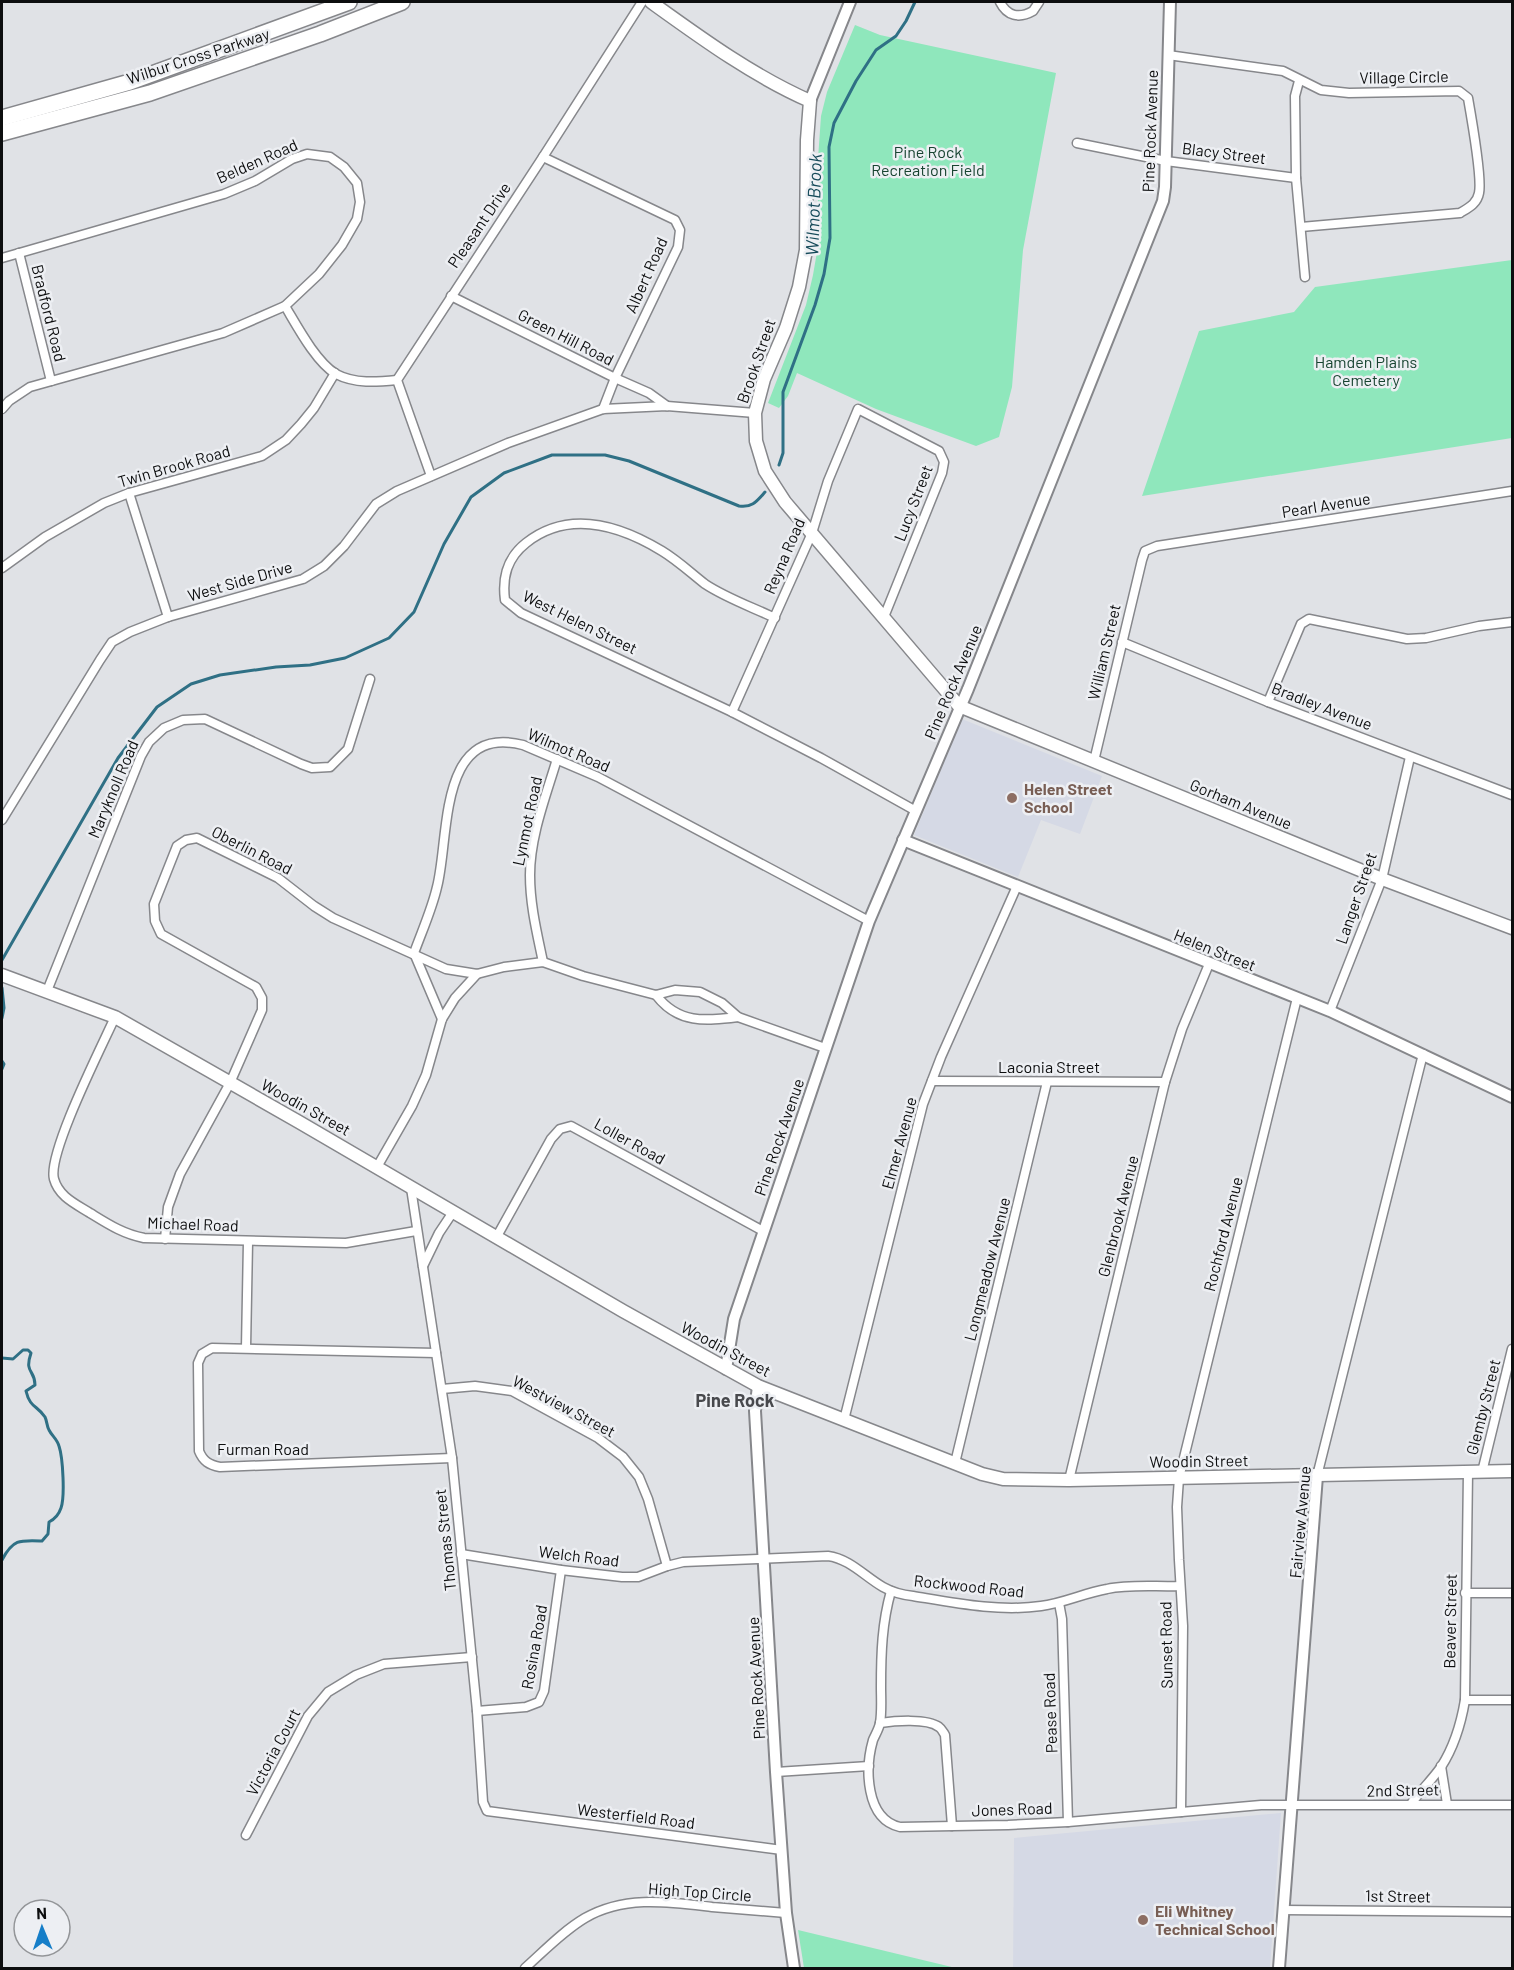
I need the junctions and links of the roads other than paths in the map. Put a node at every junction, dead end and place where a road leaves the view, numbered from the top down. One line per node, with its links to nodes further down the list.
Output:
1 (349, 2): 12 (highway, Wilbur Cross Parkway)
2 (402, 2): 13 (highway, Wilbur Cross Parkway)
3 (642, 2): 15 (street, Pleasant Drive)
4 (651, 2): 11 (main road)
5 (850, 2): 11 (street, Brook Street)
6 (1000, 2): 7 (street)
7 (1039, 2)
8 (1170, 2): 9 (street, Pine Rock Avenue)
9 (1168, 55): 10 (street, Village Circle); 16 (street, Pine Rock Avenue)
10 (1299, 81): 17 (street); 18 (street, Village Circle)
11 (810, 101): 32 (main road, Brook Street)
12 (2, 118)
13 (2, 133)
14 (1077, 143): 16 (street, Blacy Street)
15 (543, 157): 22 (street, Pleasant Drive); 25 (street, Albert Road)
16 (1166, 161): 17 (street, Blacy Street); 46 (street, Pine Rock Avenue)
17 (1296, 178): 18 (street)
18 (1301, 227): 21 (street)
19 (18, 253): 20 (street, Belden Road); 23 (street, Belden Road); 27 (street, Bradford Road)
20 (2, 258)
21 (1305, 277)
22 (451, 296): 25 (street, Green Hill Road); 26 (street, Pleasant Drive)
23 (285, 306): 24 (street); 27 (street, Belden Road)
24 (335, 373): 26 (street); 35 (street, Twin Brook Road)
25 (615, 378): 28 (street, Green Hill Road); 30 (street, Albert Road)
26 (397, 380): 33 (street)
27 (51, 381): 29 (street, Belden Road)
28 (668, 406): 30 (street, West Side Drive); 32 (street, West Side Drive)
29 (2, 409)
30 (603, 409): 33 (street, West Side Drive)
31 (858, 409): 36 (street, Reyna Road); 41 (street, Lucy Street)
32 (755, 413): 36 (main road, Brook Street)
33 (431, 476): 39 (street, West Side Drive)
34 (1512, 491): 37 (street, Pearl Avenue)
35 (129, 493): 38 (street, Twin Brook Road); 39 (street)
36 (812, 533): 40 (street, Reyna Road); 41 (main road, Brook Street)
37 (1145, 551): 43 (street, William Street)
38 (2, 566)
39 (168, 617): 53 (street, West Side Drive)
40 (775, 618): 47 (street, Reyna Road); 47 (street, West Helen Street)
41 (884, 618): 46 (main road, Brook Street)
42 (1512, 622): 45 (street)
43 (1122, 642): 45 (street, Bradley Avenue); 50 (street, William Street)
44 (369, 679): 64 (street, Maryknoll Road)
45 (1268, 702): 48 (street, Bradley Avenue)
46 (959, 706): 50 (main road, Gorham Avenue); 52 (street, Pine Rock Avenue)
47 (732, 712): 52 (street, West Helen Street)
48 (1410, 757): 51 (street, Bradley Avenue); 55 (street, Langer Street)
49 (557, 759): 57 (street, Wilmot Road); 59 (street, Wilmot Road); 60 (street, Lynmot Road)
50 (1094, 761): 55 (main road, Gorham Avenue)
51 (1512, 795)
52 (916, 812): 54 (street, Pine Rock Avenue)
53 (2, 820)
54 (903, 840): 56 (street, Helen Street); 57 (street, Pine Rock Avenue)
55 (1382, 879): 58 (main road, Gorham Avenue); 67 (street, Langer Street)
56 (1017, 886): 61 (street, Helen Street); 73 (street, Elmer Avenue)
57 (869, 921): 71 (street, Pine Rock Avenue)
58 (1512, 928)
59 (414, 953): 62 (street, Oberlin Road); 70 (street); 75 (street, Oberlin Road)
60 (543, 962): 62 (street, Oberlin Road); 65 (street, Oberlin Road)
61 (1209, 964): 66 (street, Helen Street); 74 (street, Glenbrook Avenue)
62 (477, 974): 70 (street)
63 (2, 975): 64 (main road, Woodin Street)
64 (47, 991): 68 (main road, Woodin Street)
65 (656, 995): 69 (street, Oberlin Road); 69 (street, Oberlin Road)
66 (1297, 998): 67 (street, Helen Street); 100 (street, Rochford Avenue)
67 (1330, 1011): 72 (street, Helen Street)
68 (115, 1017): 75 (main road, Woodin Street); 84 (street, Michael Road)
69 (738, 1017): 71 (street, Oberlin Road)
70 (442, 1019): 78 (street)
71 (825, 1048): 82 (street, Pine Rock Avenue)
72 (1423, 1054): 77 (street, Helen Street); 99 (street, Fairview Avenue)
73 (932, 1081): 76 (street, Laconia Street); 93 (street, Elmer Avenue)
74 (1165, 1082): 76 (street, Laconia Street); 101 (street, Glenbrook Avenue)
75 (230, 1083): 78 (main road, Woodin Street); 84 (street, Oberlin Road)
76 (1047, 1083): 95 (street, Longmeadow Avenue)
77 (1512, 1097)
78 (377, 1167): 79 (main road, Woodin Street)
79 (411, 1188): 80 (main road, Woodin Street); 81 (street, Thomas Street)
80 (453, 1212): 83 (main road, Woodin Street); 86 (street)
81 (416, 1231): 85 (street, Michael Road); 86 (street, Thomas Street)
82 (763, 1231): 83 (street, Loller Road); 90 (street, Pine Rock Avenue)
83 (496, 1238): 90 (main road, Woodin Street)
84 (165, 1239): 85 (street, Michael Road)
85 (248, 1242): 87 (street)
86 (423, 1266): 89 (street, Thomas Street)
87 (246, 1348): 89 (street, Furman Road); 94 (street, Furman Road)
88 (1512, 1349): 98 (street, Glemby Street)
89 (436, 1353): 92 (street, Thomas Street)
90 (726, 1369): 91 (main road, Woodin Street)
91 (758, 1386): 93 (main road, Woodin Street); 103 (street, Pine Rock Avenue)
92 (442, 1389): 94 (street, Thomas Street); 104 (street, Westview Street)
93 (844, 1420): 95 (main road, Woodin Street)
94 (452, 1458): 102 (street, Thomas Street)
95 (955, 1464): 101 (main road, Woodin Street)
96 (1512, 1471): 98 (main road, Woodin Street)
97 (1468, 1472): 98 (main road, Woodin Street); 99 (main road, Woodin Street); 108 (street, Beaver Street)
98 (1482, 1472)
99 (1317, 1476): 100 (main road, Woodin Street); 119 (street, Fairview Avenue)
100 (1179, 1478): 101 (main road, Woodin Street); 106 (street, Sunset Road)
101 (1069, 1480)
102 (461, 1554): 105 (street, Welch Road); 111 (street, Thomas Street)
103 (764, 1558): 104 (street, Welch Road); 107 (street, Rockwood Road); 118 (street, Pine Rock Avenue)
104 (667, 1566): 105 (street, Welch Road)
105 (561, 1570): 114 (street, Rosina Road)
106 (1180, 1586): 110 (street, Rockwood Road); 124 (street, Sunset Road)
107 (891, 1591): 110 (street, Rockwood Road); 115 (street)
108 (1465, 1593): 109 (street); 112 (street, Beaver Street)
109 (1512, 1593)
110 (1059, 1603): 125 (street, Pease Road)
111 (472, 1657): 114 (street, Thomas Street); 127 (street, Victoria Court)
112 (1465, 1700): 113 (street); 117 (street, Beaver Street)
113 (1512, 1700)
114 (477, 1711): 123 (street, Thomas Street)
115 (880, 1724): 116 (street); 126 (street)
116 (869, 1766): 118 (street); 126 (street, Jones Road)
117 (1441, 1766): 120 (street, Beaver Street); 121 (street)
118 (776, 1772): 128 (street, Pine Rock Avenue)
119 (1293, 1804): 120 (street, 2nd Street); 124 (street, Jones Road); 129 (street, Fairview Avenue)
120 (1411, 1804): 121 (street, 2nd Street)
121 (1447, 1804): 122 (street, 2nd Street)
122 (1512, 1805)
123 (487, 1811): 128 (street, Westerfield Road)
124 (1181, 1812): 125 (street, Jones Road)
125 (1068, 1822): 126 (street, Jones Road)
126 (952, 1826)
127 (246, 1835)
128 (782, 1850): 131 (street, Pine Rock Avenue)
129 (1283, 1910): 130 (street, 1st Street); 134 (street, Fairview Avenue)
130 (1512, 1912)
131 (786, 1913): 132 (street, High Top Circle); 133 (street, Pine Rock Avenue)
132 (525, 1968)
133 (794, 1968)
134 (1279, 1968)

